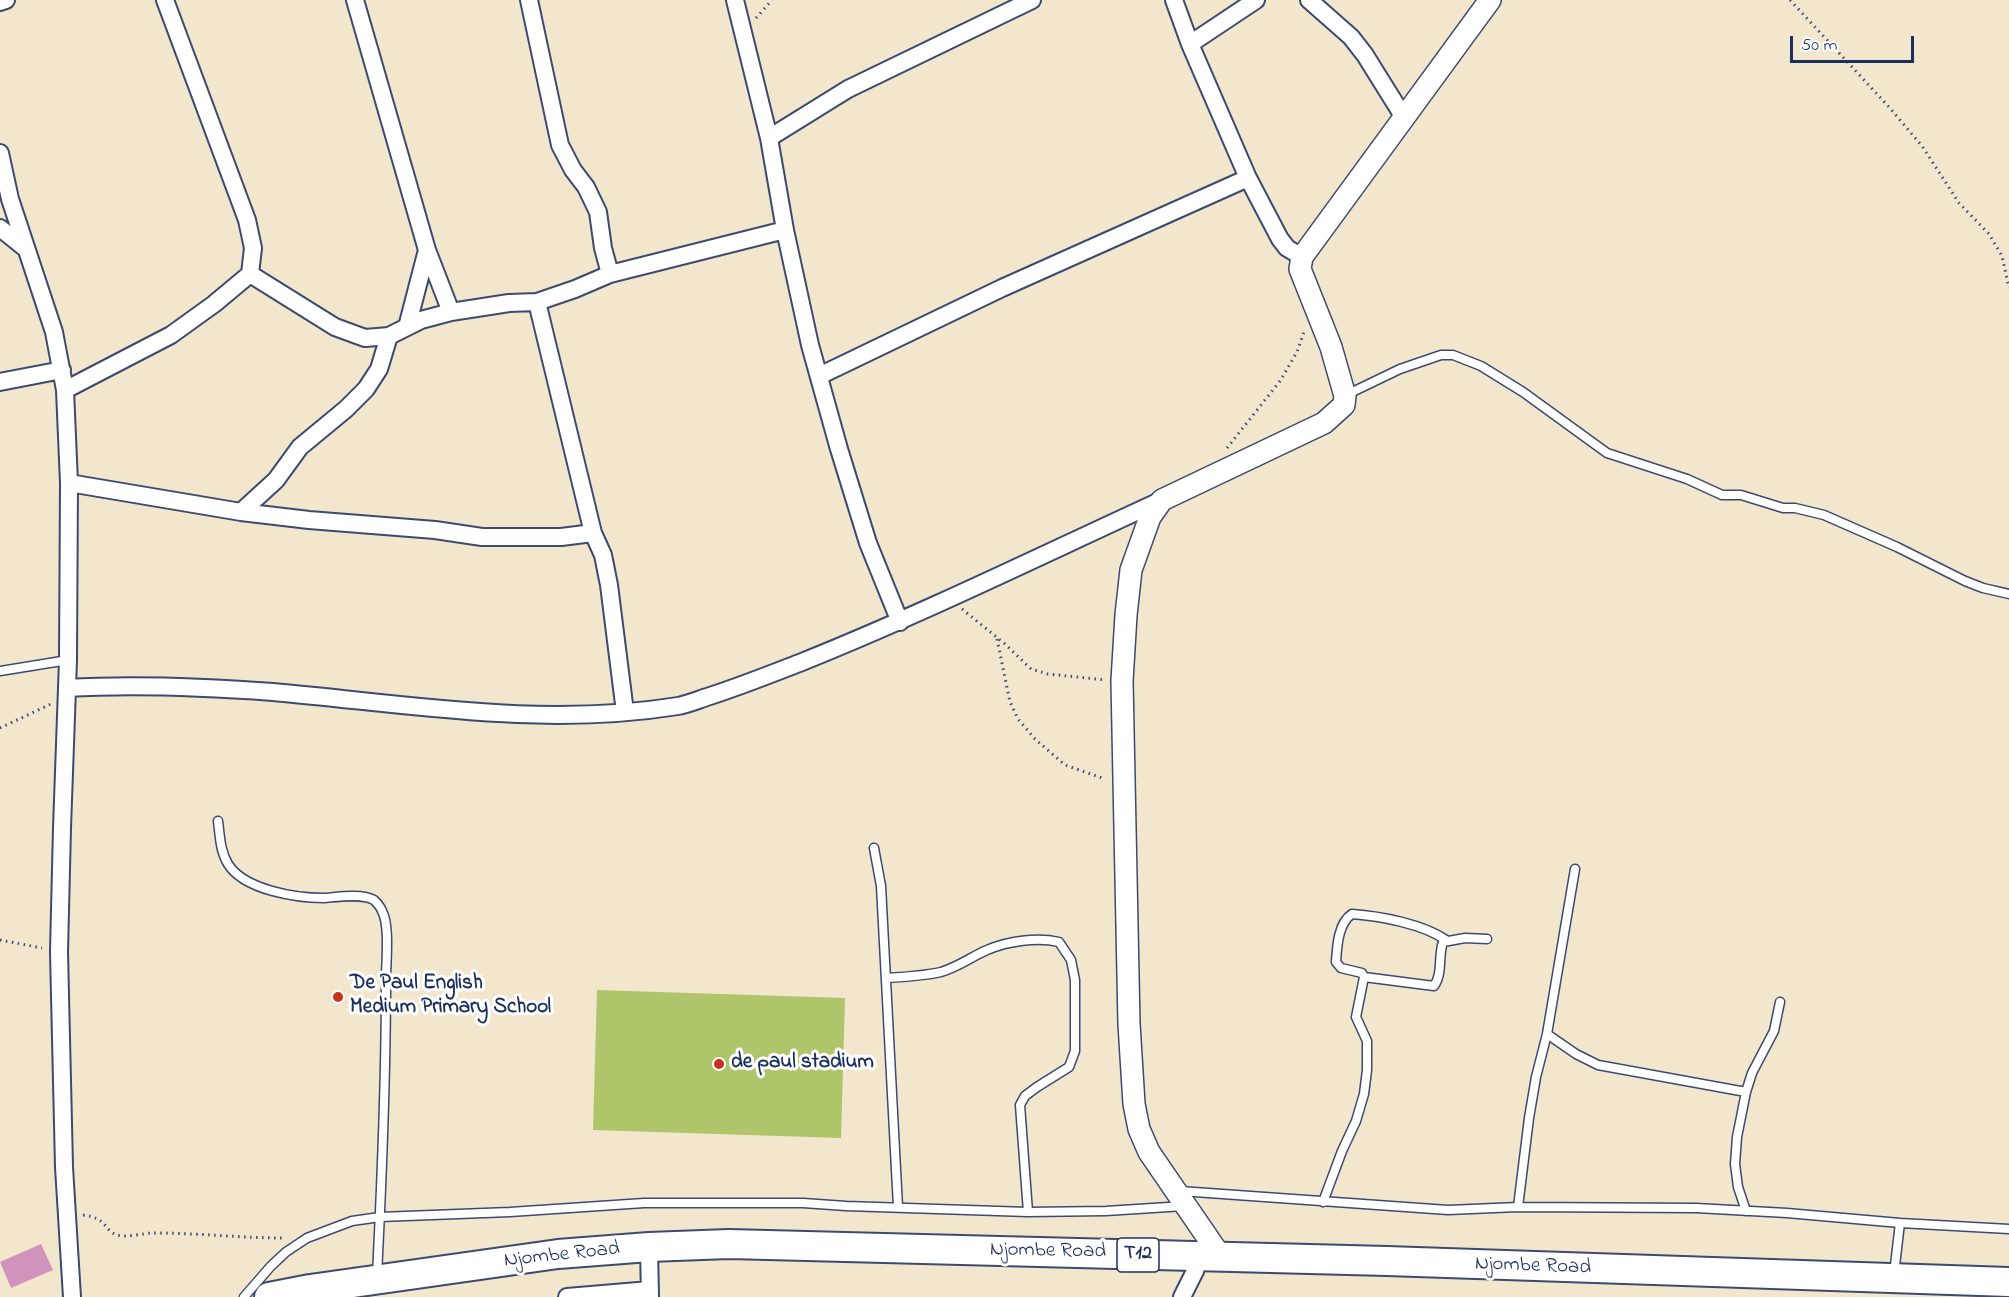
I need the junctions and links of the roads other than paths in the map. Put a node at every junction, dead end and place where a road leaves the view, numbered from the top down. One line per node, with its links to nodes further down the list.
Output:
1 (6, 0): 11 (street)
2 (165, 0): 22 (street)
3 (356, 0): 20 (street)
4 (529, 0): 23 (street)
5 (735, 0): 14 (street)
6 (1032, 0): 14 (street)
7 (1174, 0): 12 (street)
8 (1256, 0): 12 (street)
9 (1309, 0): 13 (street)
10 (1490, 0): 13 (street)
11 (0, 2)
12 (1190, 44): 16 (street)
13 (1404, 116): 21 (street)
14 (769, 138): 18 (street)
15 (0, 153): 19 (street)
16 (1248, 178): 21 (street); 29 (street)
17 (0, 228): 19 (street)
18 (785, 230): 23 (street); 29 (street)
19 (25, 248): 28 (street)
20 (427, 250): 25 (street); 26 (street)
21 (1302, 257): 32 (street)
22 (250, 274): 27 (street); 31 (street)
23 (610, 274): 24 (street)
24 (537, 302): 25 (street); 36 (street)
25 (451, 312): 26 (street)
26 (407, 327): 27 (street)
27 (389, 336): 35 (street)
28 (62, 370): 30 (street); 31 (street)
29 (819, 376): 38 (street)
30 (0, 382)
31 (65, 390): 33 (street)
32 (1346, 396): 34 (street); 37 (lane)
33 (69, 483): 35 (street); 39 (street)
34 (1162, 501): 38 (street); 53 (street)
35 (241, 512): 36 (street)
36 (592, 533): 42 (street)
37 (2009, 594)
38 (900, 622): 42 (street)
39 (68, 660): 40 (lane); 41 (street)
40 (0, 671)
41 (67, 693): 42 (street); 68 (street)
42 (625, 712)
43 (218, 820): 59 (lane)
44 (874, 848): 49 (lane)
45 (1575, 869): 51 (lane)
46 (1486, 939): 47 (lane)
47 (1446, 940): 48 (lane); 48 (lane)
48 (1364, 976): 54 (lane)
49 (885, 978): 55 (lane); 58 (lane)
50 (1780, 1002): 52 (lane)
51 (1547, 1034): 52 (lane); 56 (lane)
52 (1746, 1092): 57 (lane)
53 (1181, 1198): 54 (lane); 58 (lane); 63 (street)
54 (1323, 1202): 56 (lane)
55 (898, 1207): 58 (lane); 59 (lane)
56 (1518, 1207): 57 (lane)
57 (1746, 1211): 60 (lane)
58 (1028, 1212)
59 (380, 1217): 64 (lane); 69 (lane)
60 (1900, 1223): 61 (lane); 66 (lane)
61 (2009, 1229)
62 (649, 1247): 63 (highway, Njombe Road / T12); 64 (highway, Njombe Road / T12); 67 (street)
63 (1210, 1256): 66 (highway, Njombe Road / T12); 72 (street)
64 (377, 1279): 70 (highway, Njombe Road / T12)
65 (2009, 1282): 66 (highway, Njombe Road / T12)
66 (1886, 1285)
67 (650, 1293): 71 (street)
68 (72, 1297)
69 (244, 1297)
70 (269, 1297)
71 (567, 1297)
72 (1182, 1297)

